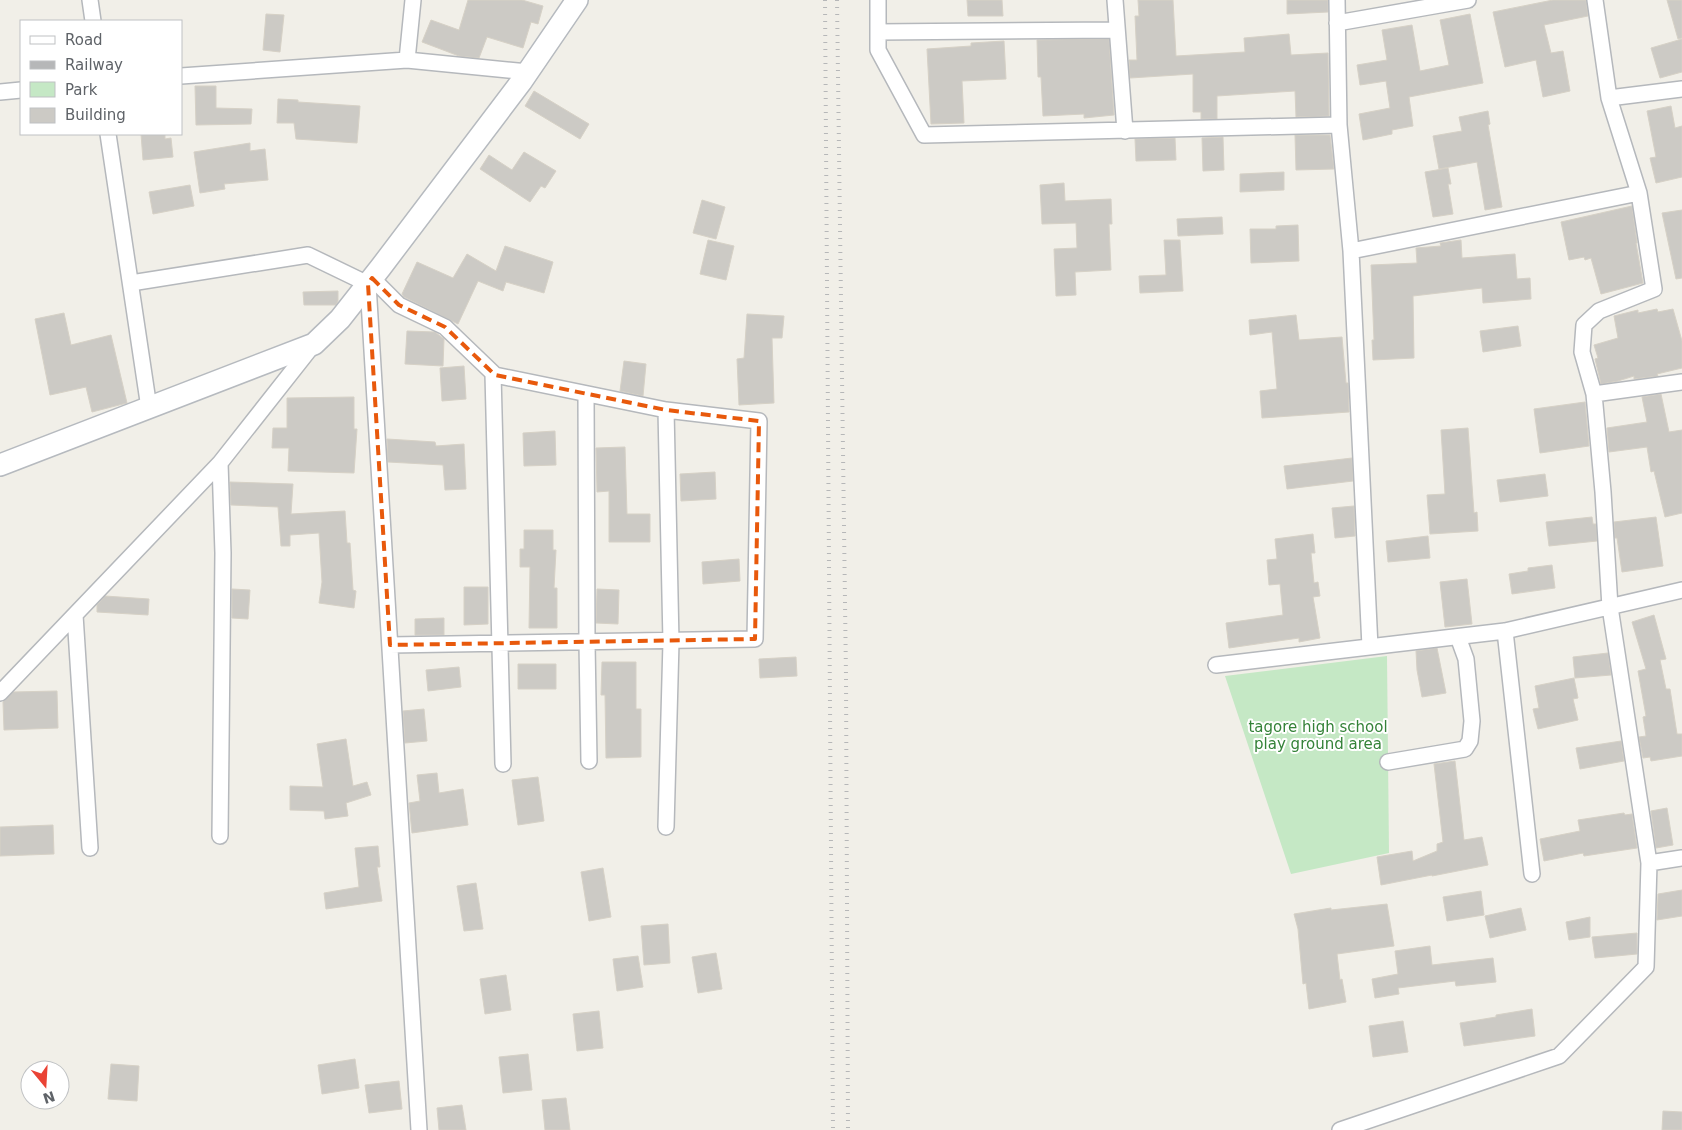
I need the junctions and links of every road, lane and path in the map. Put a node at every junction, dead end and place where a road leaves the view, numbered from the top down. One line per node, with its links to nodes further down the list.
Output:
1 (90, 0): 9 (street)
2 (413, 0): 13 (street)
3 (576, 0): 14 (main road)
4 (878, 0): 12 (street)
5 (1115, 0): 11 (street)
6 (1337, 0): 10 (street)
7 (1468, 0): 10 (street)
8 (1594, 0): 19 (street)
9 (93, 20)
10 (1337, 23): 20 (street)
11 (1117, 30): 12 (street); 21 (street)
12 (878, 32): 21 (street)
13 (407, 60): 14 (street); 15 (street)
14 (528, 72): 25 (main road)
15 (182, 76)
16 (1682, 89): 19 (street)
17 (20, 90): 18 (street)
18 (0, 92)
19 (1609, 98): 23 (street)
20 (1338, 125): 21 (street); 24 (street)
21 (1126, 131)
22 (108, 135): 26 (street)
23 (1639, 193): 24 (street); 31 (street)
24 (1351, 251): 45 (street)
25 (370, 281): 26 (street); 27 (main road); 28 (street); 44 (street)
26 (131, 283): 32 (street)
27 (314, 344): 32 (main road); 34 (street)
28 (493, 374): 30 (street); 43 (street)
29 (1682, 382): 31 (street)
30 (586, 394): 33 (street); 42 (street)
31 (1594, 394): 37 (street)
32 (149, 408): 35 (main road)
33 (666, 410): 41 (street); 41 (street)
34 (220, 463): 38 (street); 52 (street)
35 (0, 465)
36 (1682, 590): 37 (street)
37 (1610, 607): 39 (street); 55 (street)
38 (75, 614): 47 (street); 53 (street)
39 (1505, 631): 40 (street); 56 (street)
40 (1458, 637): 45 (street); 49 (street)
41 (671, 642): 42 (street); 51 (street)
42 (587, 643): 43 (street); 48 (street)
43 (500, 644): 44 (street); 50 (street)
44 (390, 645): 57 (street)
45 (1370, 647): 46 (street)
46 (1216, 665)
47 (0, 693)
48 (589, 761)
49 (1388, 762)
50 (503, 764)
51 (666, 827)
52 (220, 836)
53 (90, 848)
54 (1682, 858): 55 (street)
55 (1649, 863): 58 (street)
56 (1532, 874)
57 (419, 1130)
58 (1340, 1130)

